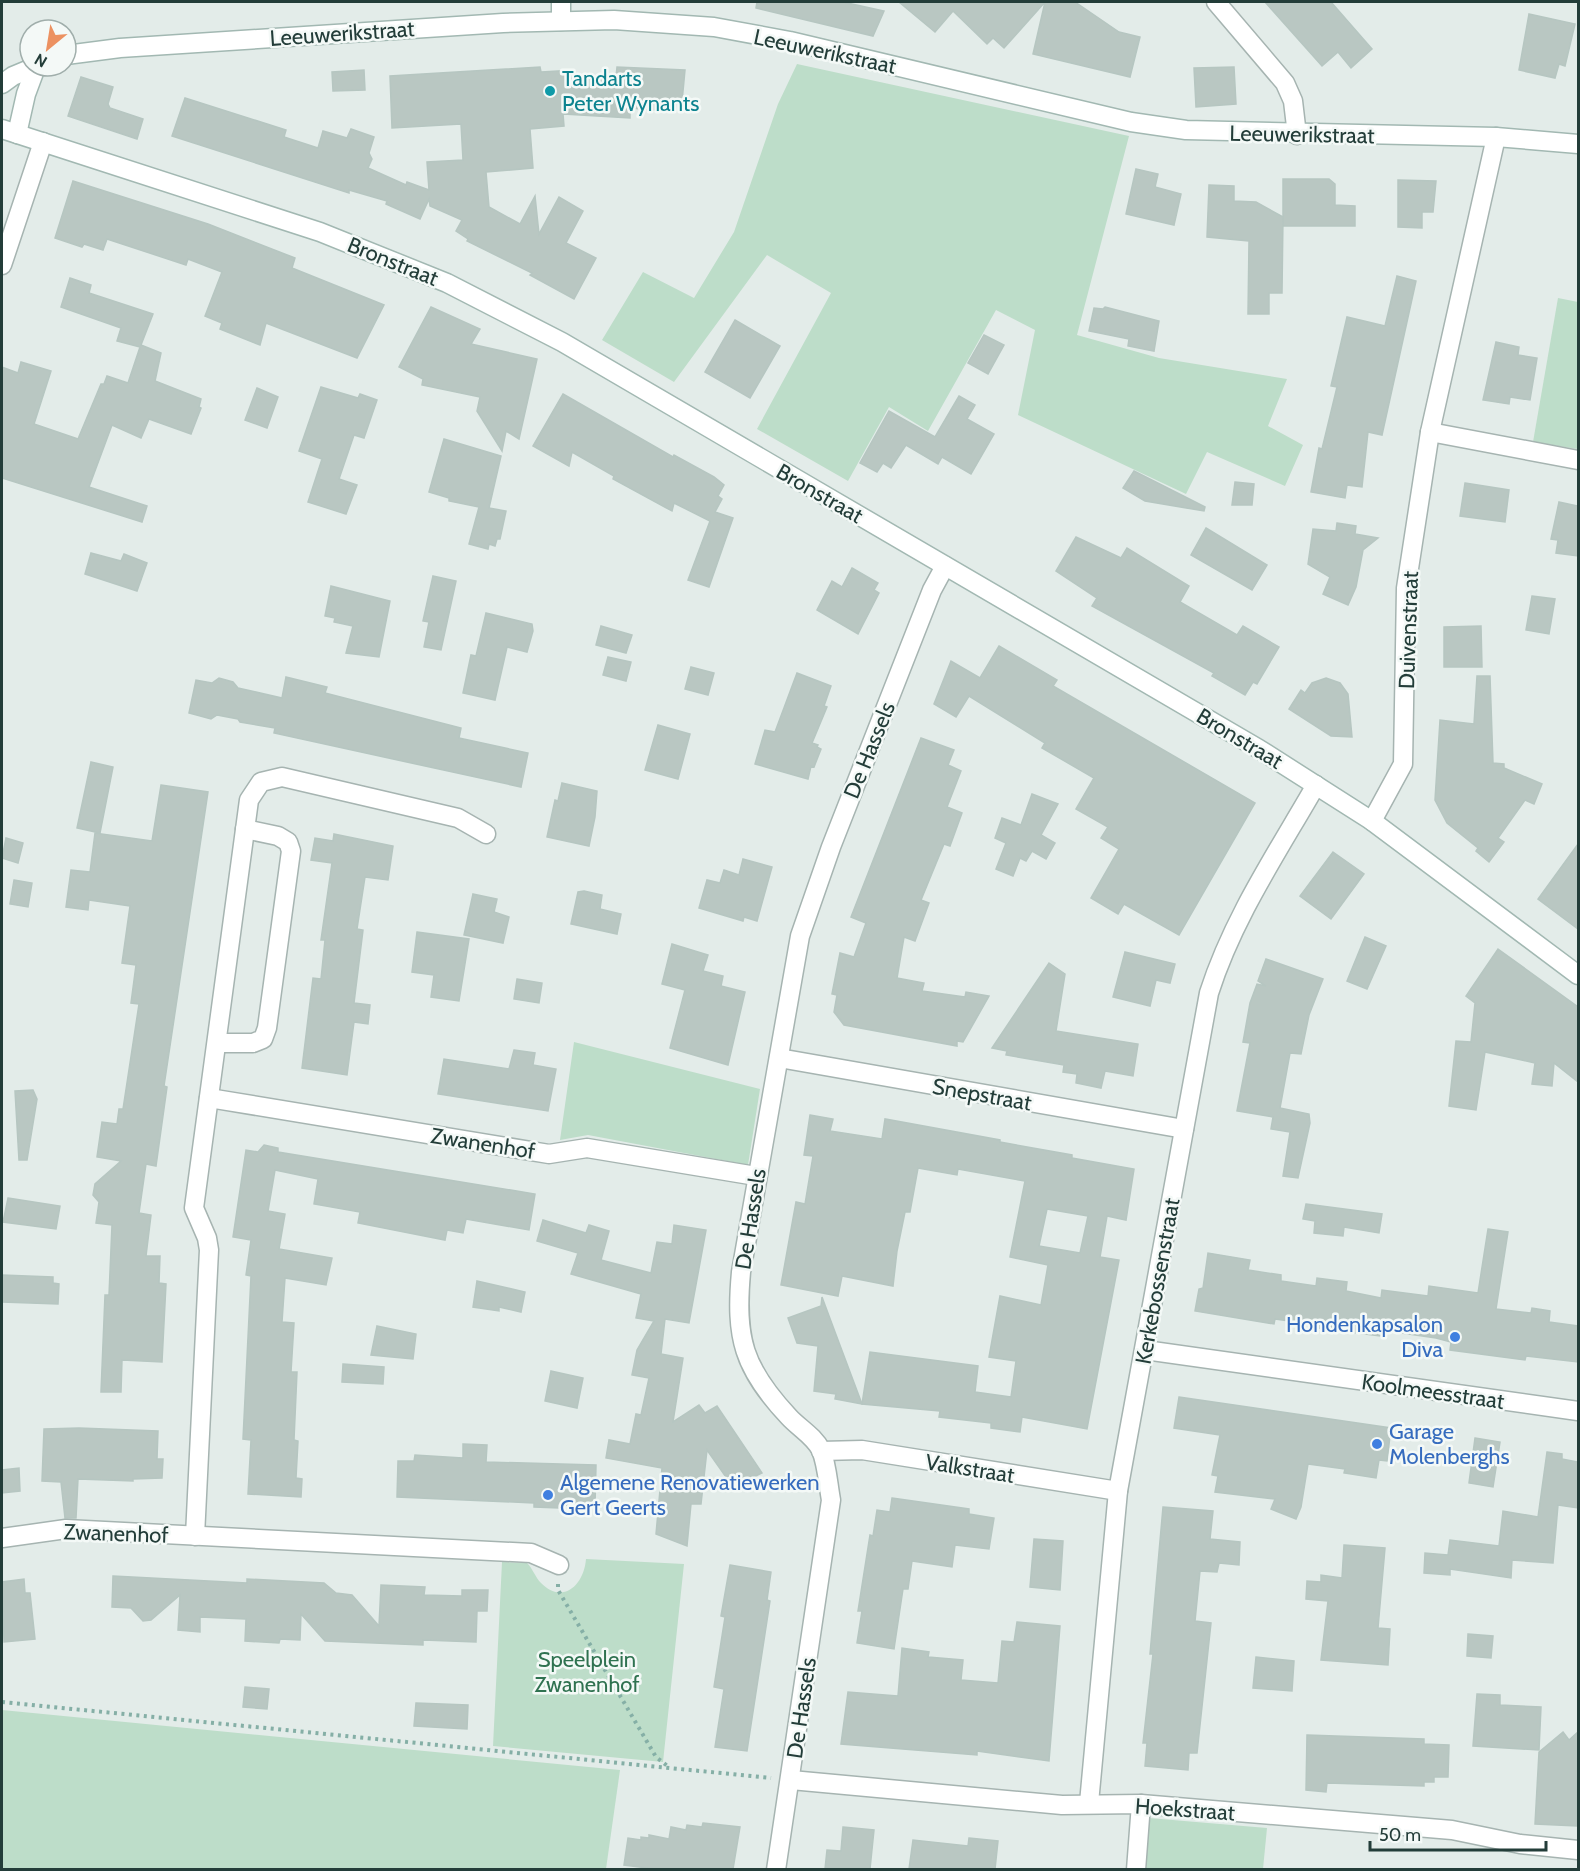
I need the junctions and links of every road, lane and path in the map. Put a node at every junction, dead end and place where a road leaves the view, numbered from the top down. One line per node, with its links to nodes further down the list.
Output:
1 (561, 2): 3 (street)
2 (1216, 2): 9 (street)
3 (561, 21): 4 (street, Leeuwerikstraat); 9 (street, Leeuwerikstraat)
4 (78, 53)
5 (18, 74): 7 (street)
6 (32, 78): 8 (street)
7 (2, 84)
8 (9, 131): 11 (street, Bronstraat)
9 (1297, 135): 10 (street, Leeuwerikstraat)
10 (1496, 137): 12 (street, Leeuwerikstraat); 14 (street, Duivenstraat)
11 (43, 142): 13 (street); 16 (street, Bronstraat)
12 (1578, 144)
13 (2, 265)
14 (1430, 432): 15 (street); 18 (street, Duivenstraat)
15 (1578, 460)
16 (945, 566): 17 (street, Bronstraat); 23 (street, De Hassels)
17 (1316, 785): 18 (street, Bronstraat); 25 (street, Kerkebossenstraat)
18 (1372, 821): 21 (street, Bronstraat)
19 (246, 829): 20 (street, Zwanenhof); 22 (street, Zwanenhof); 22 (street)
20 (486, 834)
21 (1578, 975)
22 (217, 1043): 24 (street, Zwanenhof)
23 (780, 1059): 25 (street, Snepstraat); 26 (street, De Hassels)
24 (209, 1098): 26 (street, Zwanenhof); 31 (street, Zwanenhof)
25 (1184, 1129): 27 (street, Kerkebossenstraat)
26 (756, 1176): 29 (street, De Hassels)
27 (1145, 1350): 28 (street, Koolmeesstraat); 30 (street, Kerkebossenstraat)
28 (1578, 1411)
29 (821, 1451): 30 (street, Valkstraat); 36 (street, De Hassels)
30 (1118, 1491): 37 (street, Kerkebossenstraat)
31 (195, 1536): 32 (street, Zwanenhof); 33 (street, Zwanenhof)
32 (2, 1538)
33 (560, 1565): 35 (path)
34 (2, 1702): 35 (path)
35 (671, 1768): 36 (path)
36 (791, 1780): 37 (street, Hoekstraat); 40 (street, De Hassels)
37 (1089, 1803): 38 (street, Hoekstraat)
38 (1141, 1804): 39 (street, Hoekstraat); 41 (street)
39 (1578, 1850)
40 (776, 1869)
41 (1136, 1869)

